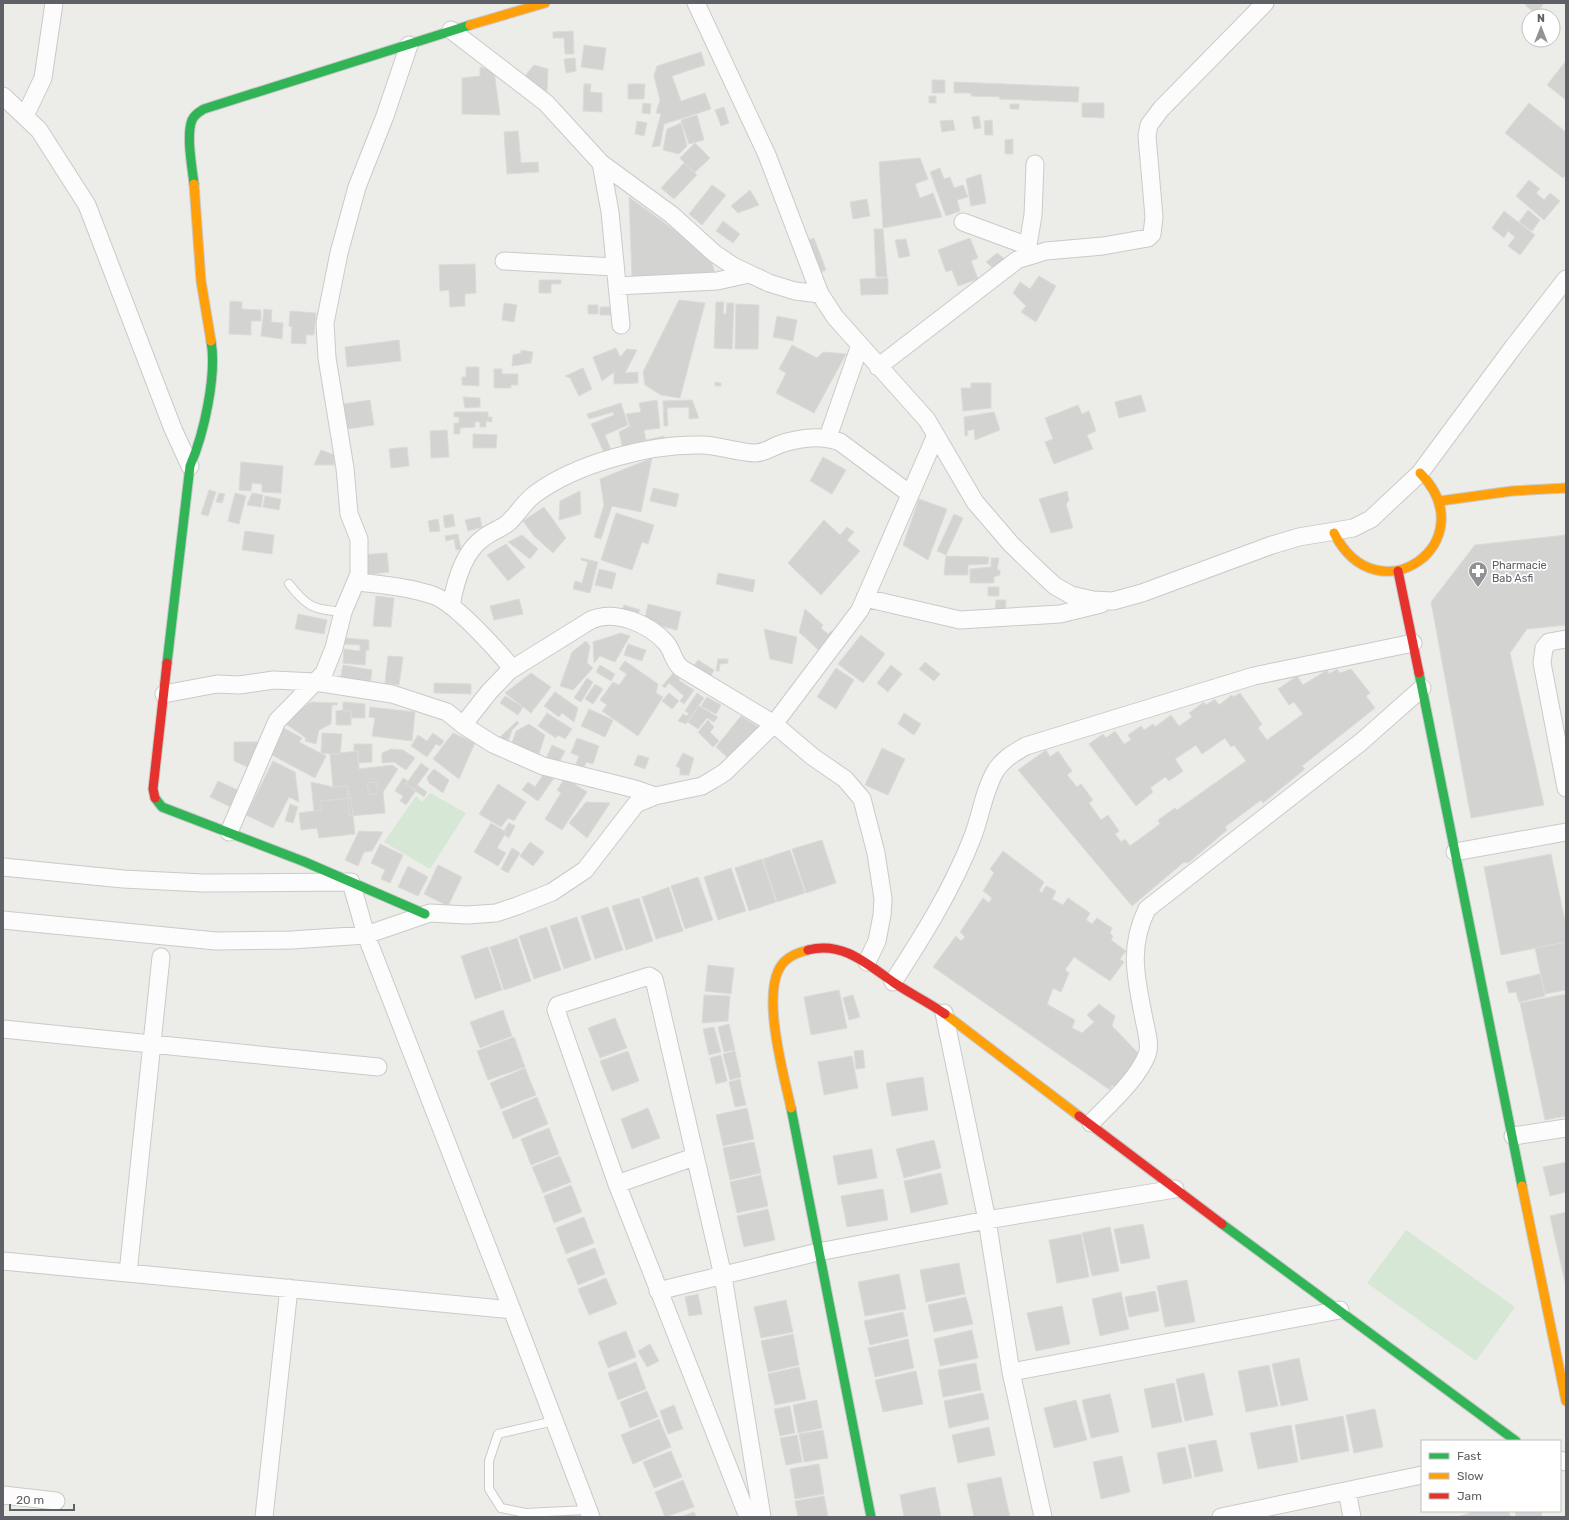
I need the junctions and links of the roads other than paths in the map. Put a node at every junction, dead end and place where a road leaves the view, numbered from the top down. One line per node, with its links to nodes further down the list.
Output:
1 (54, 3): 8 (street)
2 (545, 3): 5 (street)
3 (696, 3): 18 (street)
4 (1265, 3): 12 (street)
5 (451, 30): 6 (street); 9 (street)
6 (409, 45): 24 (street); 31 (street)
7 (3, 96): 8 (street)
8 (25, 116): 24 (street)
9 (601, 163): 14 (street); 15 (street)
10 (1035, 164): 12 (street)
11 (963, 222): 12 (street)
12 (1027, 251): 21 (street)
13 (504, 261): 14 (street)
14 (615, 267): 17 (street)
15 (749, 274): 17 (street); 18 (street)
16 (1566, 279): 25 (street)
17 (617, 286): 19 (street)
18 (820, 294): 20 (street)
19 (621, 326)
20 (860, 345): 21 (street); 23 (street)
21 (878, 367): 22 (street)
22 (936, 435): 27 (street); 34 (street)
23 (828, 437): 27 (street); 35 (street)
24 (190, 466): 42 (street)
25 (1420, 473): 28 (street); 29 (street)
26 (1566, 488): 28 (street)
27 (910, 494): 33 (street)
28 (1440, 500): 30 (street)
29 (1334, 533): 30 (street); 34 (street)
30 (1398, 571): 38 (street)
31 (357, 582): 35 (street); 36 (street)
32 (288, 584): 36 (lane)
33 (865, 598): 34 (street); 43 (street)
34 (1113, 601)
35 (451, 606): 39 (street)
36 (343, 612): 40 (street)
37 (1566, 639): 45 (street)
38 (1413, 643): 41 (street); 57 (street)
39 (512, 668): 43 (street); 44 (street)
40 (316, 682): 42 (street); 44 (street); 47 (street)
41 (1422, 688): 49 (street); 62 (street)
42 (164, 694): 47 (street)
43 (774, 724): 46 (street); 56 (street)
44 (463, 725): 46 (street)
45 (1566, 788)
46 (655, 796): 52 (street)
47 (230, 832): 51 (street)
48 (1566, 832): 49 (street)
49 (1455, 852): 64 (street)
50 (3, 867): 51 (street)
51 (351, 882): 52 (street); 54 (street)
52 (425, 914): 54 (street)
53 (3, 920): 54 (street)
54 (366, 935): 75 (street)
55 (161, 957): 60 (street)
56 (867, 962): 57 (street); 69 (street)
57 (893, 982): 58 (street)
58 (944, 1013): 62 (street); 68 (street)
59 (3, 1029): 60 (street)
60 (152, 1044): 61 (street); 71 (street)
61 (378, 1067)
62 (1091, 1123): 67 (street)
63 (1566, 1128): 64 (street)
64 (1513, 1136): 77 (street)
65 (694, 1157): 66 (street); 66 (street); 72 (street)
66 (617, 1184): 74 (street)
67 (1175, 1189): 68 (street); 76 (street)
68 (987, 1220): 69 (street); 78 (street)
69 (818, 1252): 72 (street); 90 (street)
70 (3, 1261): 71 (street)
71 (128, 1273): 73 (street)
72 (723, 1276): 74 (street); 89 (street)
73 (289, 1288): 75 (street); 87 (street)
74 (658, 1291): 88 (street)
75 (512, 1310): 80 (street)
76 (1340, 1310): 78 (street); 81 (street)
77 (1563, 1370): 79 (street)
78 (1011, 1372): 91 (street)
79 (1566, 1401)
80 (554, 1421): 86 (street); 86 (lane)
81 (1515, 1440)
82 (1421, 1475): 83 (street)
83 (1347, 1491): 92 (street); 93 (street)
84 (3, 1496): 85 (street)
85 (56, 1501)
86 (589, 1513)
87 (264, 1517)
88 (748, 1517)
89 (762, 1517)
90 (871, 1517)
91 (1043, 1517)
92 (1221, 1517)
93 (1352, 1517)

